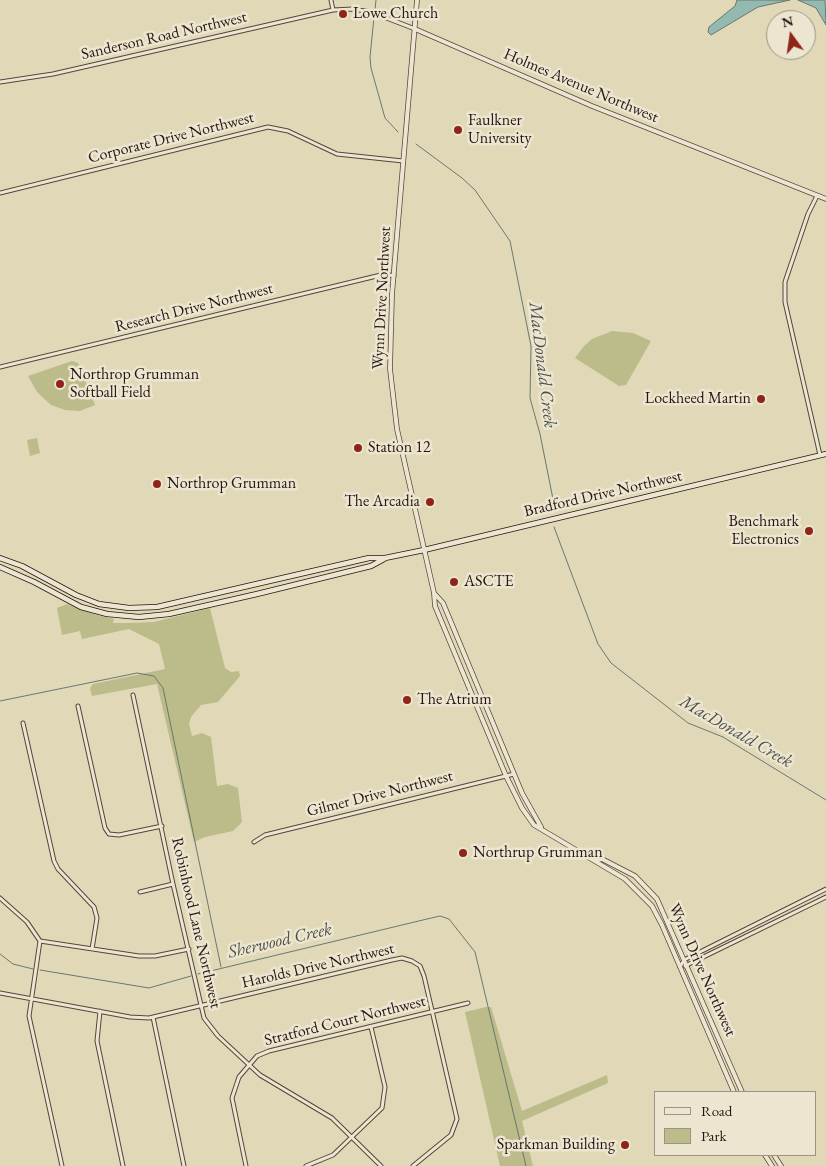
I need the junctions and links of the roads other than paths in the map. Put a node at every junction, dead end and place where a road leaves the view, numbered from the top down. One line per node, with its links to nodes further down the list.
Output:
1 (331, 0): 3 (street)
2 (417, 0): 4 (street, Wynn Drive Northwest)
3 (333, 10): 4 (street, Holmes Avenue Northwest); 5 (street, Sanderson Road Northwest)
4 (415, 29): 6 (street, Wynn Drive Northwest); 8 (street, Holmes Avenue Northwest)
5 (0, 82)
6 (403, 161): 7 (street, Corporate Drive Northwest); 10 (street, Wynn Drive Northwest)
7 (0, 193)
8 (817, 196): 9 (street, Holmes Avenue Northwest); 12 (street)
9 (826, 199)
10 (394, 276): 11 (street, Research Drive Northwest); 13 (street, Wynn Drive Northwest)
11 (0, 367)
12 (823, 454): 13 (main road, Bradford Drive Northwest)
13 (424, 550): 15 (main road, Bradford Drive Northwest); 17 (street, Wynn Drive Northwest)
14 (0, 558): 15 (main road, Bradford Drive Northwest)
15 (386, 558): 16 (main road, Bradford Drive Northwest)
16 (0, 567)
17 (434, 592): 21 (street, Wynn Drive Northwest); 22 (street, Wynn Drive Northwest)
18 (133, 695): 23 (street, Robinhood Lane Northwest)
19 (78, 706): 23 (street)
20 (23, 723): 34 (street)
21 (514, 774): 22 (street, Gilmer Drive Northwest); 24 (street, Wynn Drive Northwest)
22 (506, 776): 24 (street, Wynn Drive Northwest); 25 (street, Gilmer Drive Northwest)
23 (162, 826): 27 (street, Robinhood Lane Northwest)
24 (541, 827): 26 (street, Wynn Drive Northwest)
25 (254, 842)
26 (597, 860): 35 (street, Wynn Drive Northwest); 37 (street, Wynn Drive Northwest)
27 (173, 884): 29 (street); 33 (street, Robinhood Lane Northwest)
28 (826, 889): 35 (street)
29 (140, 892)
30 (826, 897): 36 (street)
31 (0, 898): 32 (street)
32 (40, 941): 34 (street); 39 (street)
33 (189, 948): 34 (street); 41 (street, Robinhood Lane Northwest)
34 (92, 949)
35 (684, 960): 36 (street, Wynn Drive Northwest); 37 (street)
36 (686, 966): 37 (street); 48 (street, Wynn Drive Northwest)
37 (680, 967): 47 (street, Wynn Drive Northwest)
38 (0, 993): 39 (street, Harolds Drive Northwest)
39 (31, 1000): 42 (street, Harolds Drive Northwest); 50 (street)
40 (468, 1004): 43 (street, Stratford Court Northwest)
41 (201, 1006): 43 (street, Harolds Drive Northwest); 44 (street, Harolds Drive Northwest); 46 (street, Robinhood Lane Northwest)
42 (100, 1011): 44 (street, Harolds Drive Northwest); 51 (street)
43 (432, 1012): 45 (street, Stratford Court Northwest); 56 (street, Harolds Drive Northwest)
44 (153, 1017): 52 (street)
45 (371, 1027): 46 (street, Stratford Court Northwest); 49 (street)
46 (248, 1064): 49 (street, Robinhood Lane Northwest); 53 (street, Stratford Court Northwest)
47 (734, 1091)
48 (742, 1091)
49 (353, 1137): 54 (street); 55 (street, Robinhood Lane Northwest)
50 (62, 1166)
51 (123, 1166)
52 (184, 1166)
53 (246, 1166)
54 (306, 1166)
55 (381, 1166)
56 (413, 1166)

